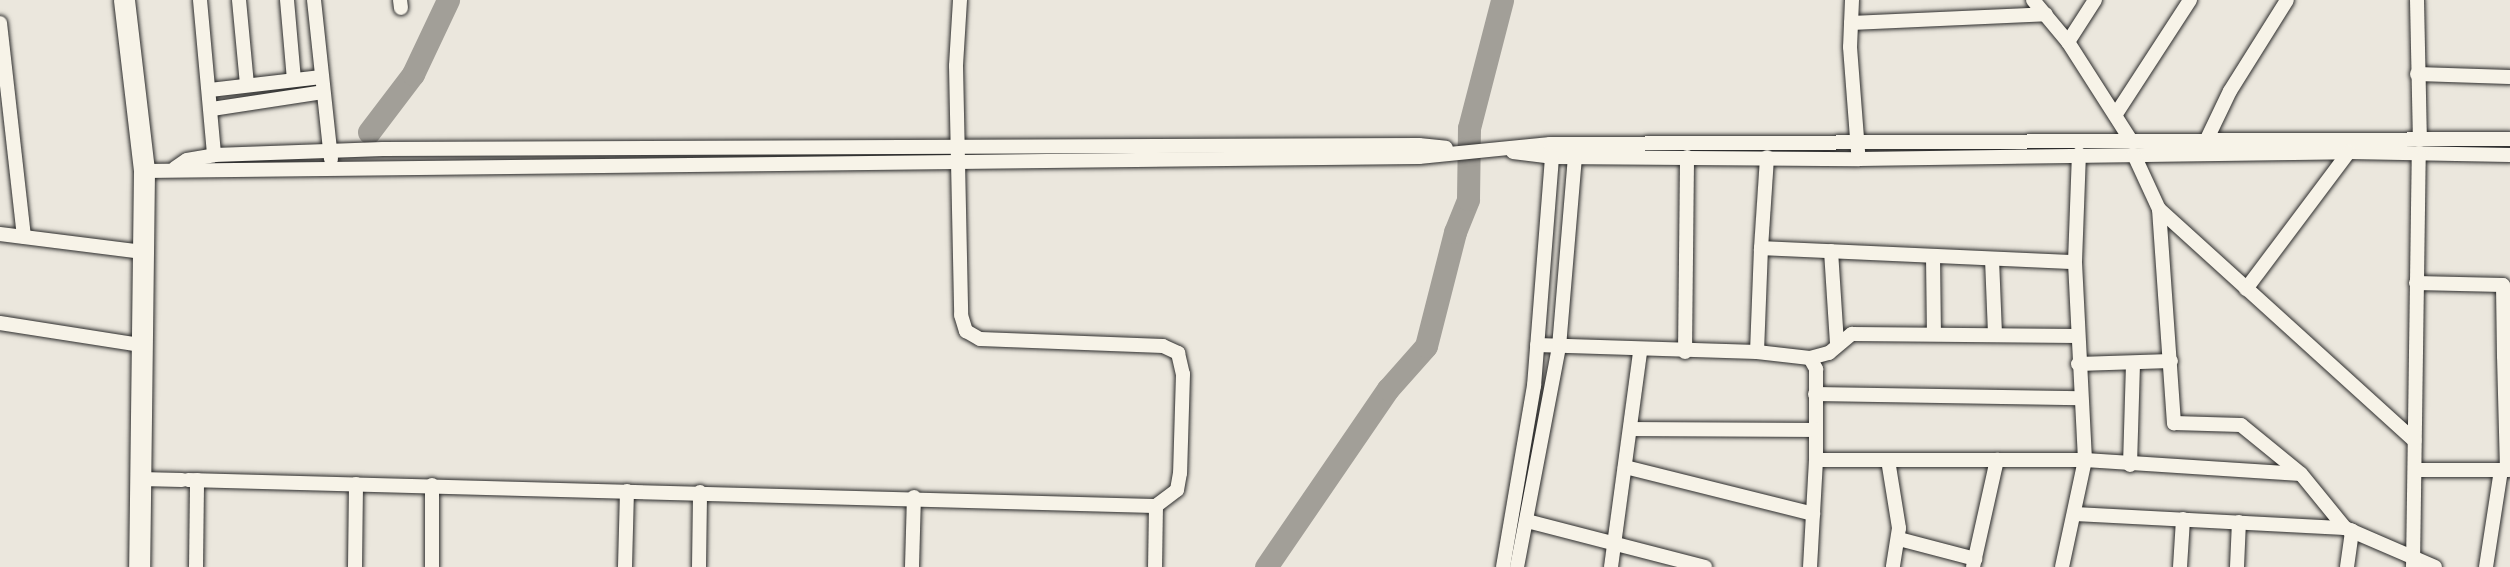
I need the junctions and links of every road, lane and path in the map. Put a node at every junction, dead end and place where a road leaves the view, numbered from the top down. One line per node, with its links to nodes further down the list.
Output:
1 (124, 0): 47 (main road)
2 (200, 0): 23 (street)
3 (239, 0): 4 (street); 22 (street)
4 (247, 0)
5 (287, 0): 20 (street)
6 (314, 0): 21 (street)
7 (960, 0): 30 (street)
8 (1852, 0): 16 (street)
9 (2033, 0): 14 (street)
10 (2095, 0): 17 (street)
11 (2190, 0): 25 (street)
12 (2287, 0): 27 (street)
13 (2417, 0): 18 (street)
14 (2046, 13): 16 (street); 17 (street)
15 (0, 23): 50 (street)
16 (1851, 23): 28 (street)
17 (2068, 42): 25 (street)
18 (2417, 74): 19 (street); 29 (street)
19 (2510, 77)
20 (294, 80): 21 (street); 22 (street)
21 (322, 84): 24 (street); 34 (street)
22 (247, 85): 23 (street)
23 (210, 90): 24 (street)
24 (212, 109): 36 (street)
25 (2116, 114): 32 (street)
26 (2510, 139): 29 (street)
27 (2206, 141): 29 (street); 32 (street)
28 (1857, 143): 31 (street); 32 (street); 43 (street)
29 (2419, 147): 35 (street); 38 (street); 57 (street)
30 (960, 149): 33 (street); 34 (street); 44 (street)
31 (1501, 149): 33 (street); 39 (street)
32 (2133, 149): 35 (street); 37 (street); 48 (street)
33 (1461, 150): 44 (street)
34 (329, 152): 36 (street); 45 (street)
35 (2349, 152): 59 (street)
36 (214, 155): 46 (street)
37 (2079, 155): 43 (street); 56 (street)
38 (2510, 155)
39 (1552, 157): 40 (street); 66 (street)
40 (1575, 157): 42 (street); 67 (street)
41 (1766, 157): 42 (street); 43 (street); 51 (street)
42 (1687, 158): 69 (street)
43 (1859, 159)
44 (960, 165): 45 (street); 97 (street)
45 (333, 167): 46 (street)
46 (175, 169): 47 (street)
47 (144, 171): 53 (main road)
48 (2159, 209): 59 (street); 73 (street)
49 (0, 234): 50 (street)
50 (24, 237): 53 (street)
51 (1761, 248): 52 (street); 70 (street)
52 (1832, 251): 54 (street); 64 (street)
53 (143, 252): 65 (main road)
54 (1933, 256): 55 (street); 61 (street)
55 (1992, 259): 56 (street); 62 (street)
56 (2076, 262): 63 (street)
57 (2416, 284): 58 (street); 80 (street)
58 (2507, 285): 71 (street)
59 (2246, 289): 80 (street)
60 (0, 323): 65 (street)
61 (1934, 333): 62 (street); 64 (street)
62 (1995, 334): 63 (street)
63 (2077, 336): 74 (street)
64 (1837, 343): 72 (street)
65 (141, 345): 90 (main road)
66 (1537, 345): 67 (street); 117 (street)
67 (1559, 347): 68 (street); 101 (street)
68 (1640, 352): 69 (street); 78 (street)
69 (1685, 352): 70 (street)
70 (1757, 352): 72 (street)
71 (2507, 356): 88 (street)
72 (1810, 358): 76 (street)
73 (2171, 361): 75 (street); 89 (street)
74 (2078, 364): 75 (street); 77 (street)
75 (2133, 364): 85 (street)
76 (1815, 394): 77 (street); 79 (street)
77 (2081, 398): 84 (street)
78 (1630, 429): 79 (street); 86 (street)
79 (1815, 430): 81 (street)
80 (2415, 441): 87 (street)
81 (1816, 460): 82 (street); 98 (street)
82 (1888, 460): 83 (street); 104 (street)
83 (1997, 460): 84 (street); 107 (street)
84 (2085, 460): 85 (street); 99 (street)
85 (2130, 465): 89 (street)
86 (1625, 467): 98 (street); 105 (street)
87 (2415, 470): 88 (street); 106 (street)
88 (2506, 470): 128 (street)
89 (2301, 474): 103 (street)
90 (140, 479): 91 (street); 109 (main road)
91 (189, 480): 92 (street); 110 (street)
92 (356, 484): 93 (street); 111 (street)
93 (432, 485): 94 (street); 112 (street)
94 (627, 491): 95 (street); 113 (street)
95 (700, 492): 96 (street); 114 (street)
96 (914, 497): 97 (street); 115 (street)
97 (1156, 506): 116 (street)
98 (1813, 514): 121 (street)
99 (2075, 514): 100 (street); 123 (street)
100 (2183, 519): 102 (street); 124 (street)
101 (1527, 521): 105 (street); 118 (street)
102 (2239, 522): 103 (street); 125 (street)
103 (2348, 529): 106 (street); 126 (street)
104 (1899, 539): 107 (street); 122 (street)
105 (1616, 544): 108 (street); 119 (street)
106 (2413, 562): 127 (street)
107 (1974, 563)
108 (1687, 565): 120 (street)
109 (139, 567)
110 (196, 567)
111 (355, 567)
112 (432, 567)
113 (625, 567)
114 (699, 567)
115 (912, 567)
116 (1155, 567)
117 (1503, 567)
118 (1517, 567)
119 (1611, 567)
120 (1705, 567)
121 (1810, 567)
122 (1893, 567)
123 (2062, 567)
124 (2180, 567)
125 (2237, 567)
126 (2347, 567)
127 (2435, 567)
128 (2486, 567)

